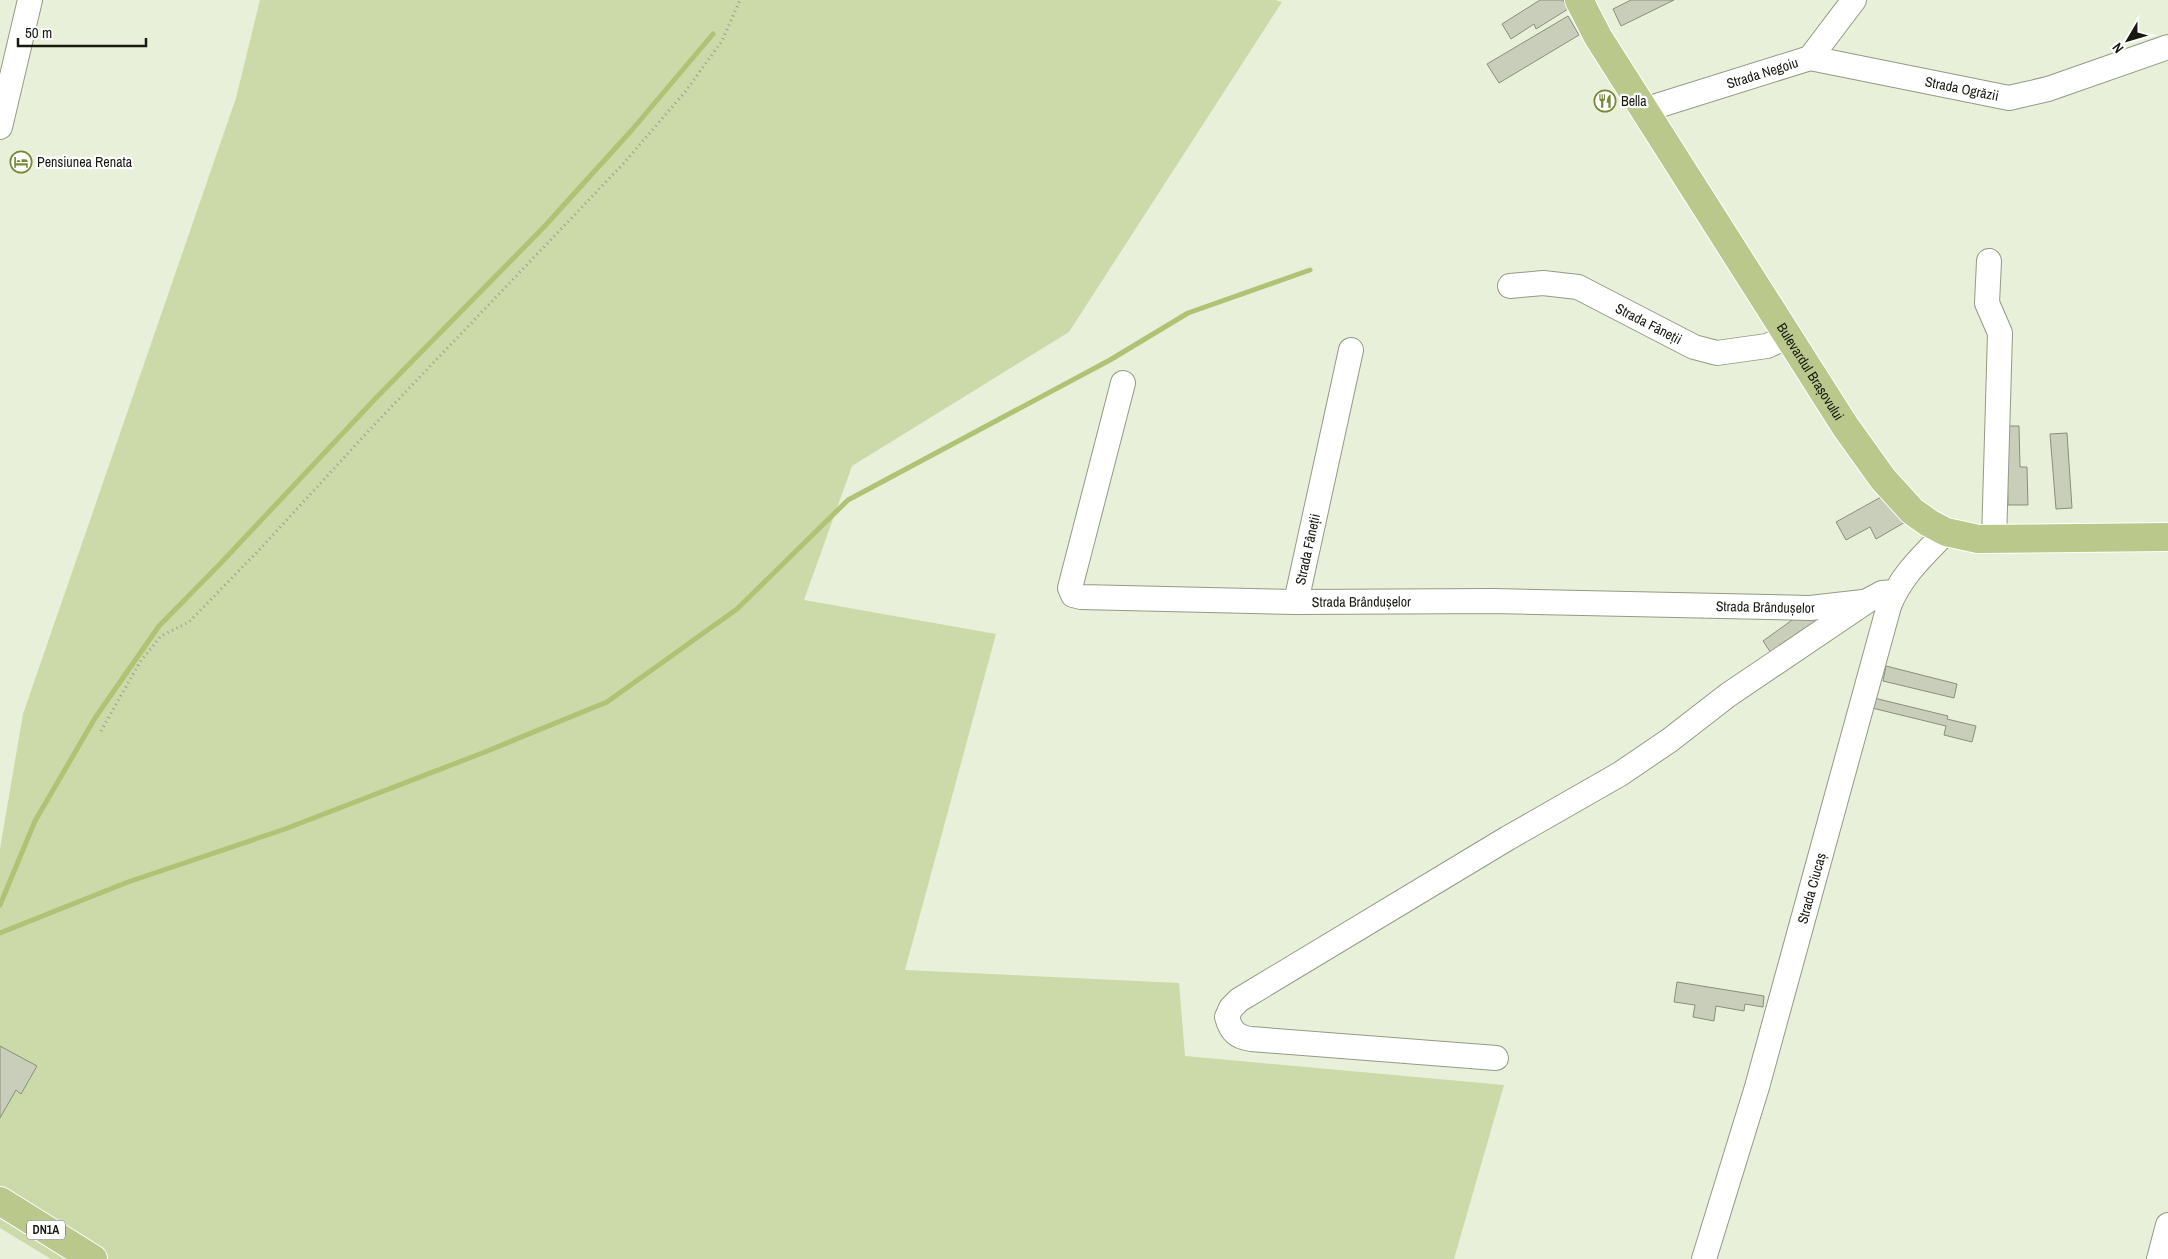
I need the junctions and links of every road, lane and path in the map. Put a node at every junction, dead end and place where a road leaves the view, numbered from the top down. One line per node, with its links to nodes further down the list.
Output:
1 (30, 0): 8 (street)
2 (740, 0): 20 (path)
3 (1580, 0): 7 (main road, Bulevardul Brașovului)
4 (1854, 0): 6 (street, Strada Negoiu)
5 (2168, 47): 6 (street, Strada Ogrăzii)
6 (1810, 58): 7 (street, Strada Negoiu)
7 (1644, 110): 11 (main road, Bulevardul Brașovului)
8 (0, 126)
9 (1989, 261): 16 (street)
10 (1510, 286): 11 (street, Strada Fâneții)
11 (1787, 337): 14 (main road, Bulevardul Brașovului)
12 (1351, 350): 18 (street, Strada Fâneții)
13 (1123, 383): 18 (street, Strada Brândușelor)
14 (1946, 532): 16 (main road, Bulevardul Brașovului); 17 (street, Strada Ciucaș)
15 (2168, 537): 16 (main road, Bulevardul Brașovului)
16 (1994, 540)
17 (1895, 592): 19 (street, Strada Brândușelor); 25 (street, Strada Ciucaș)
18 (1296, 602): 19 (street, Strada Brândușelor)
19 (1867, 602): 21 (street, Strada Brândușelor)
20 (102, 731)
21 (1496, 1058)
22 (0, 1201): 24 (main road, DN1A)
23 (2168, 1225): 26 (street)
24 (93, 1259)
25 (1704, 1259)
26 (2158, 1259)

